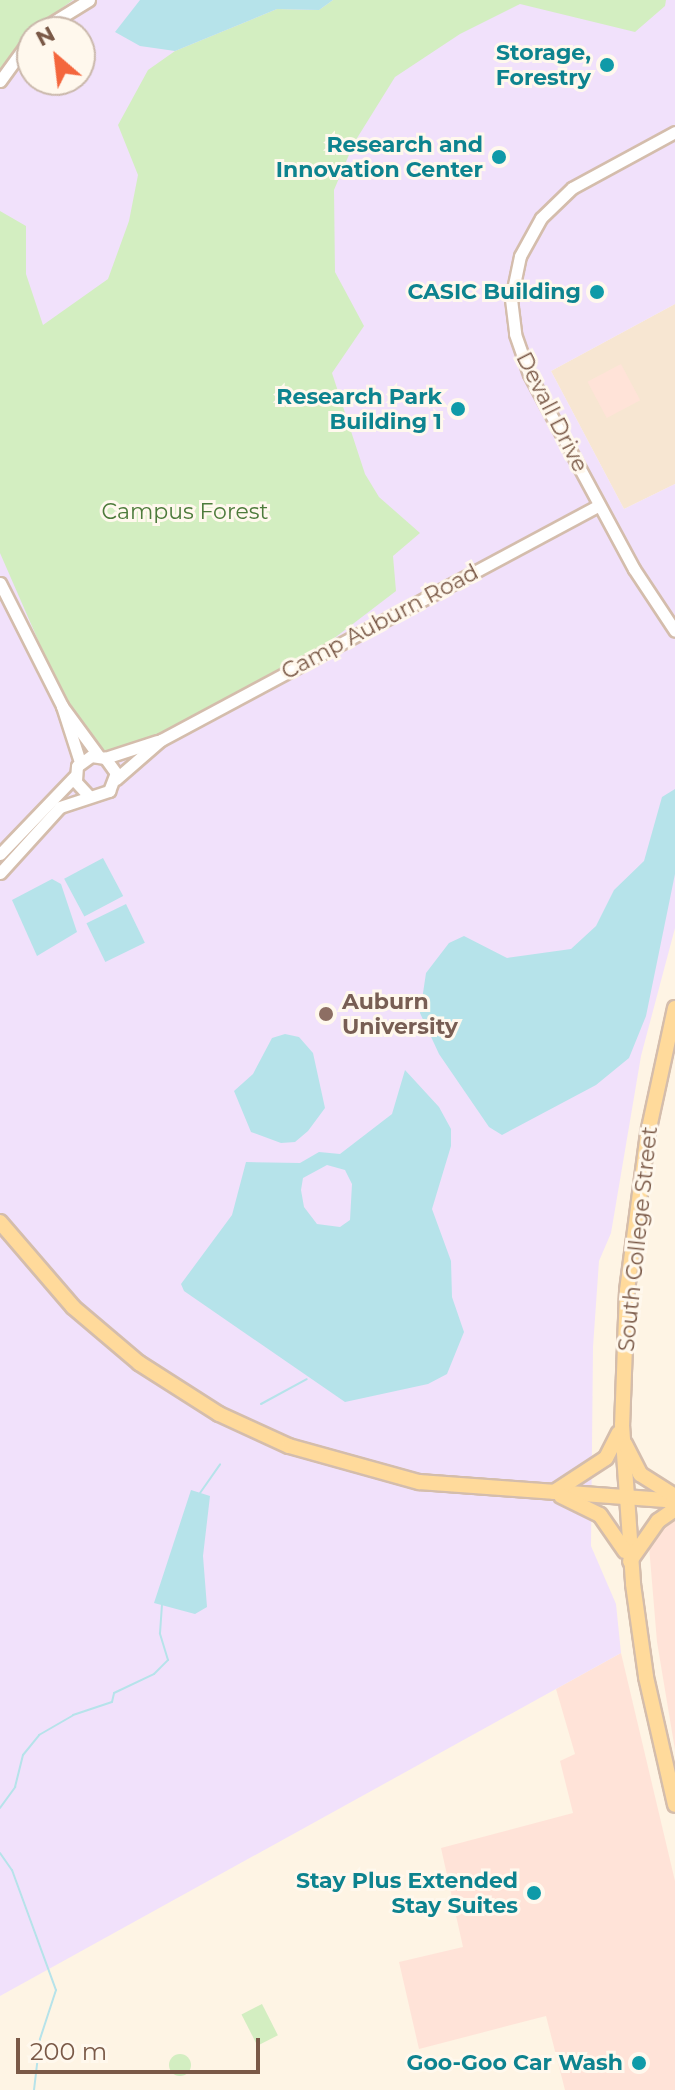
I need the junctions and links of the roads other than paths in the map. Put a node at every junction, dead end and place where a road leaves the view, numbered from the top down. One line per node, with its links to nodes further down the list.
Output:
1 (89, 0): 2 (street)
2 (63, 16)
3 (16, 59): 4 (street)
4 (0, 81)
5 (675, 132): 6 (street, Devall Drive)
6 (599, 505): 8 (street, Devall Drive); 12 (street, Camp Auburn Road)
7 (0, 583): 11 (street)
8 (662, 609): 9 (street); 10 (street, Devall Drive)
9 (675, 616)
10 (675, 631)
11 (62, 706): 13 (street); 14 (street)
12 (161, 740): 13 (street, Camp Auburn Road); 16 (street, Camp Auburn Road)
13 (101, 756): 14 (street); 16 (street)
14 (80, 762): 15 (street)
15 (75, 776): 17 (street); 18 (street)
16 (116, 779): 17 (street)
17 (89, 796): 19 (street)
18 (0, 854)
19 (0, 873)
20 (675, 1008): 22 (main road, South College Street)
21 (0, 1222): 23 (main road)
22 (623, 1433): 23 (main road); 24 (main road, South College Street); 25 (main road)
23 (554, 1492): 24 (main road); 27 (main road)
24 (624, 1497): 25 (main road); 27 (main road, South College Street)
25 (675, 1498)
26 (675, 1509): 27 (main road)
27 (630, 1561): 28 (main road, South College Street)
28 (675, 1805)

